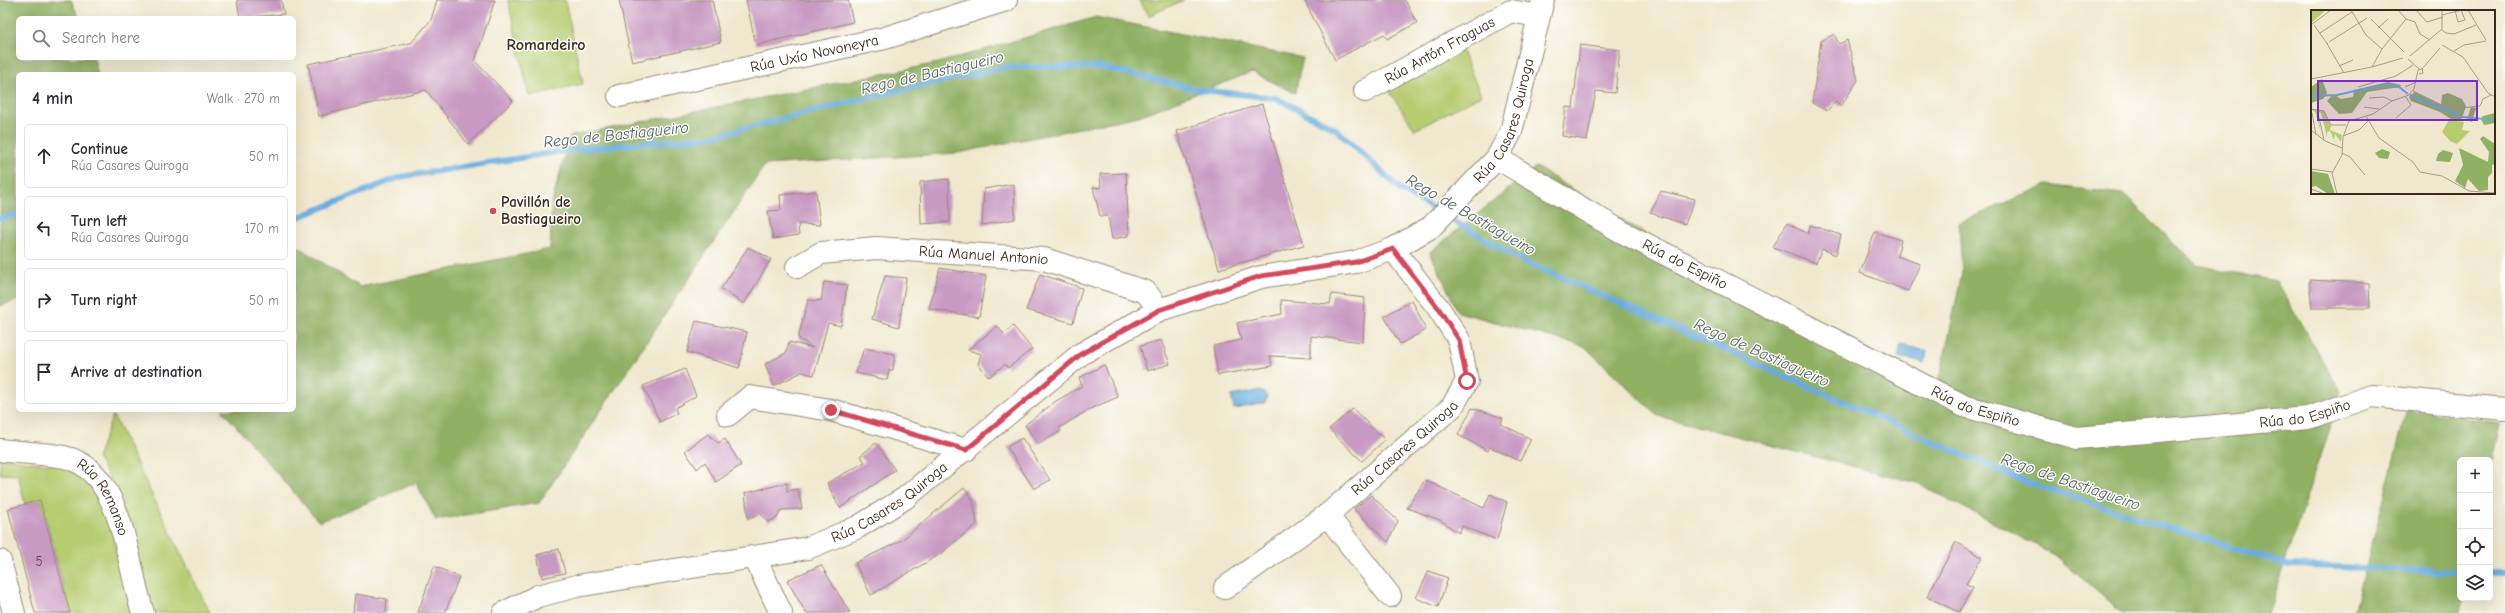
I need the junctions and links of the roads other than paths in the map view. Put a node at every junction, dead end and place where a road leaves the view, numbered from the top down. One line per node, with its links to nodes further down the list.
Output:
1 (1006, 0): 4 (street, Rúa Uxío Novoneyra)
2 (1541, 8): 3 (street, Rúa Antón Fraguas); 5 (street, Rúa Casares Quiroga)
3 (1365, 91)
4 (619, 96)
5 (1496, 158): 6 (street, Rúa Casares Quiroga); 9 (street, Rúa do Espiño)
6 (1393, 249): 8 (street, Rúa Casares Quiroga); 13 (street, Rúa Casares Quiroga)
7 (797, 267): 8 (street, Rúa Manuel Antonio)
8 (1159, 310): 12 (street, Rúa Casares Quiroga)
9 (2505, 409)
10 (728, 415): 12 (street)
11 (0, 450): 19 (street, Rúa Remanso)
12 (966, 450): 14 (street, Rúa Casares Quiroga)
13 (1327, 515): 16 (street, Rúa Casares Quiroga); 17 (street)
14 (755, 558): 20 (street, Rúa Casares Quiroga); 21 (street)
15 (0, 561): 18 (street)
16 (1225, 588)
17 (1390, 596)
18 (14, 613)
19 (143, 613)
20 (504, 613)
21 (781, 613)

